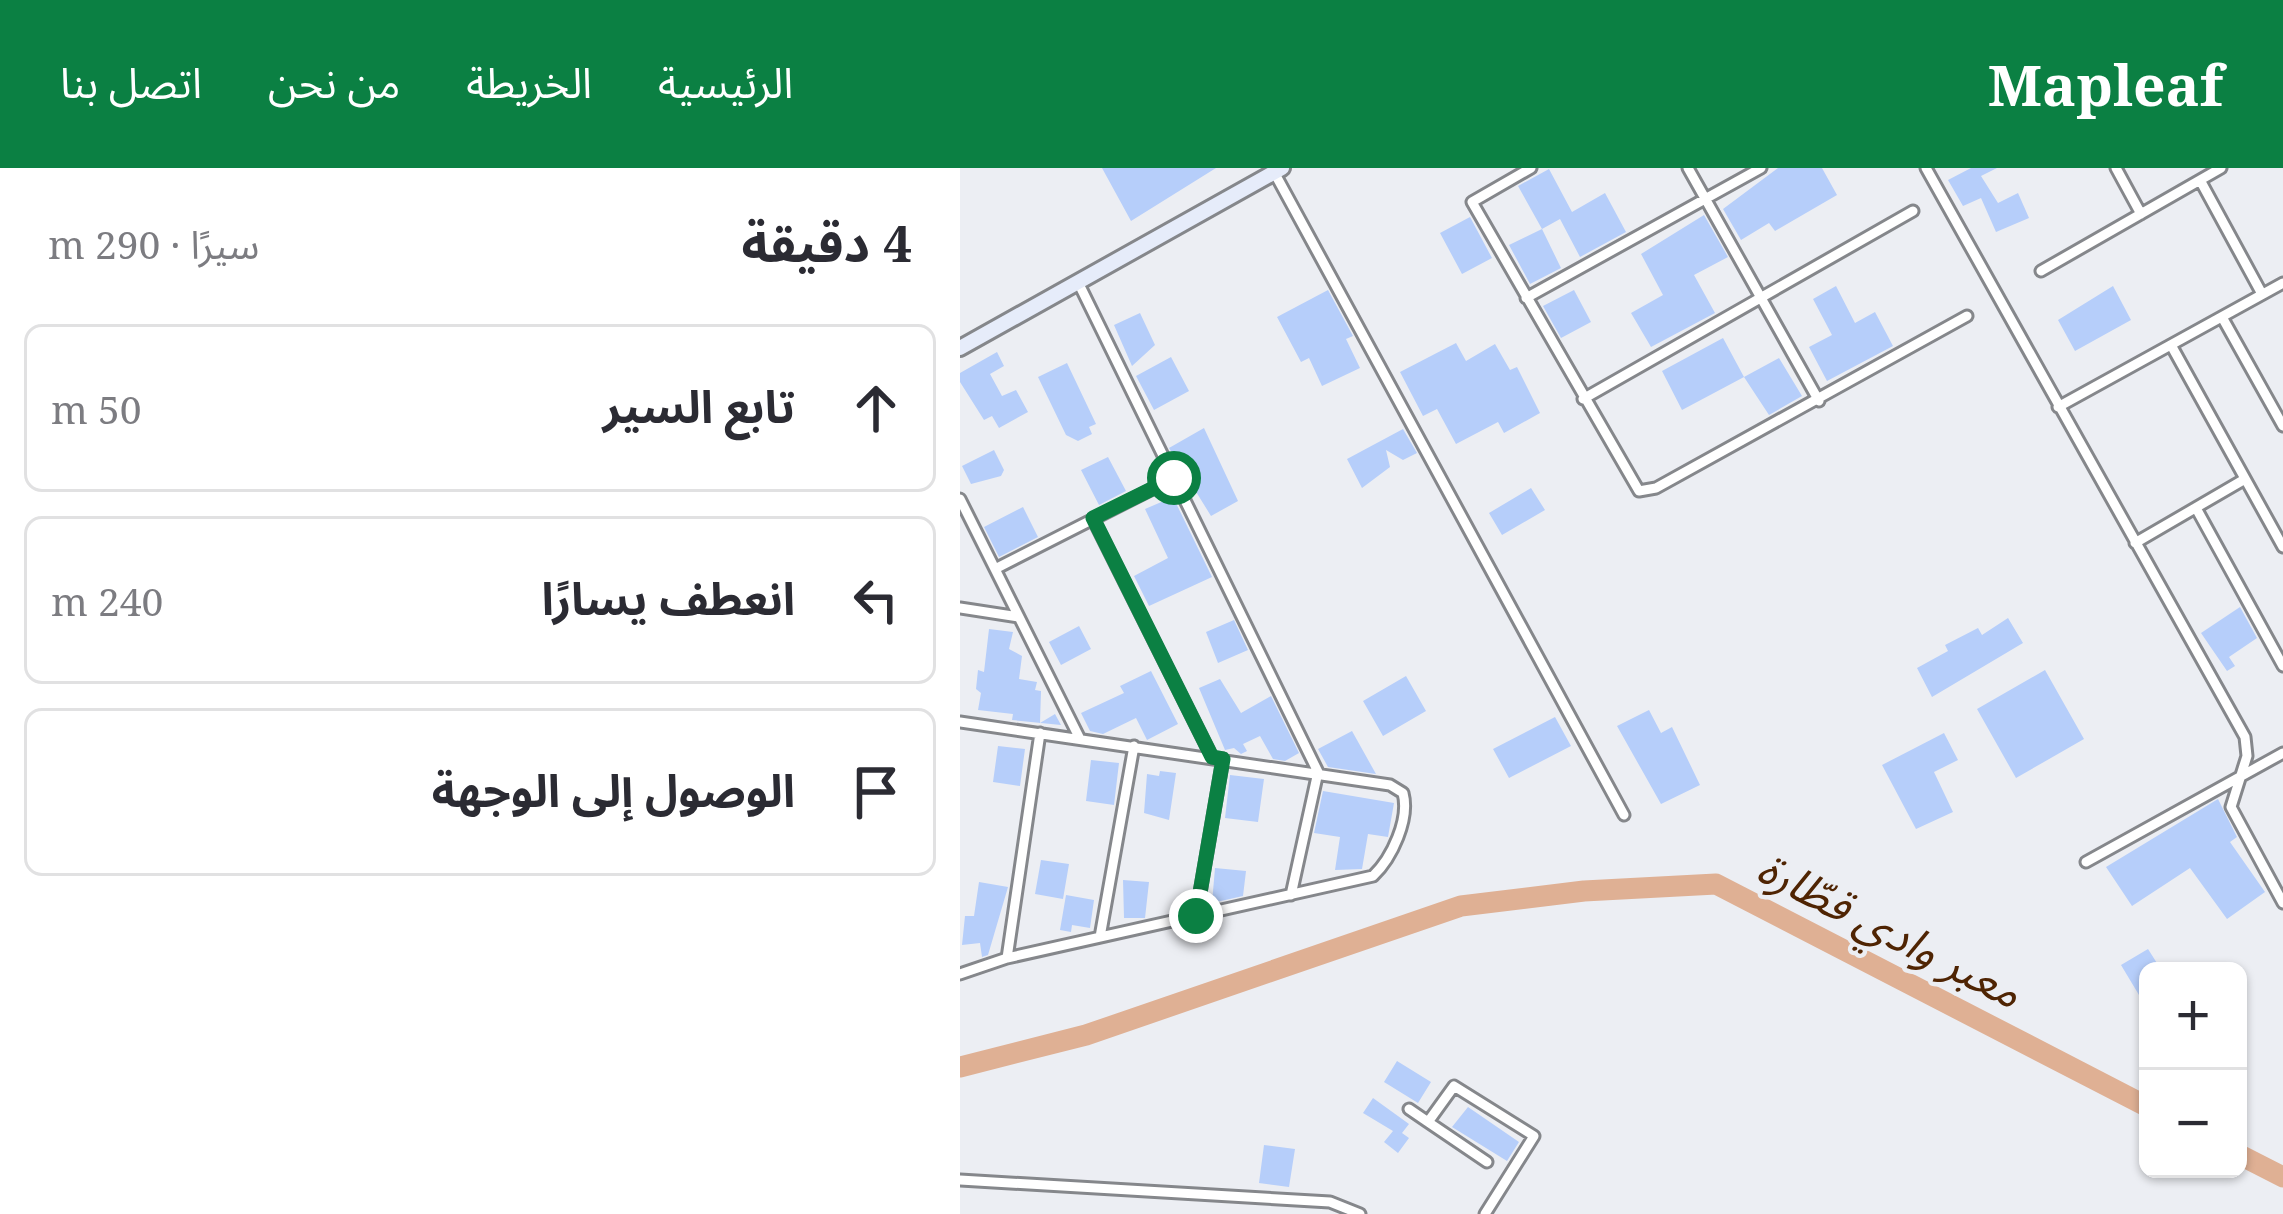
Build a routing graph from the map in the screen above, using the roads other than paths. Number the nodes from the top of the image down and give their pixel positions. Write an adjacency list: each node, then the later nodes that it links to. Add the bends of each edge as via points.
1 (1531, 168): 17 (street, via 1472,202)
2 (1688, 168): 9 (street)
3 (1761, 168): 9 (street)
4 (1925, 168): 24 (street)
5 (2116, 168): 11 (street)
6 (2221, 168): 8 (street)
7 (1278, 170): 13 (street); 45 (street)
8 (2200, 180): 11 (street); 15 (street)
9 (1706, 199): 16 (street); 17 (street)
10 (1913, 211): 16 (street)
11 (2141, 214): 12 (street)
12 (2041, 271)
13 (1078, 282): 21 (street); 26 (street)
14 (2283, 283): 15 (street)
15 (2262, 294): 19 (street)
16 (1761, 297): 22 (street); 23 (street)
17 (1526, 298): 22 (street)
18 (1967, 316): 23 (street)
19 (2222, 316): 20 (street); 25 (street)
20 (2171, 344): 24 (street); 27 (street)
21 (960, 349)
22 (1582, 399): 23 (street, via 1632,486 1646,492)
23 (1819, 401)
24 (2058, 407): 31 (street)
25 (2283, 426)
26 (1174, 478): 30 (street); 43 (street)
27 (2246, 479): 29 (street); 32 (street)
28 (960, 499): 33 (street)
29 (2196, 508): 31 (street); 36 (street)
30 (1093, 518): 33 (street); 42 (street)
31 (2135, 544): 44 (street, via 2245,737)
32 (2283, 548)
33 (995, 569): 35 (street)
34 (960, 608): 35 (street)
35 (1019, 616): 39 (street)
36 (2283, 666)
37 (960, 722): 38 (street)
38 (1040, 734): 39 (street); 51 (street)
39 (1080, 739): 40 (street)
40 (1134, 746): 42 (street); 50 (street)
41 (2283, 753): 44 (street)
42 (1218, 758): 43 (street); 49 (street)
43 (1318, 772): 47 (street); 47 (street, via 1390,784 1406,804 1387,863 1373,876)
44 (2237, 778): 46 (street); 48 (street, via 2233,813)
45 (1624, 815)
46 (2086, 862)
47 (1291, 895): 49 (street)
48 (2283, 903)
49 (1196, 916): 50 (street)
50 (1100, 937): 51 (street)
51 (1006, 958): 52 (street)
52 (960, 974)
53 (1409, 1109): 54 (street)
54 (1428, 1122): 55 (street); 58 (street, via 1454,1086 1534,1136)
55 (1487, 1162)
56 (960, 1180): 57 (street, via 1330,1202)
57 (1360, 1214)
58 (1485, 1214)

